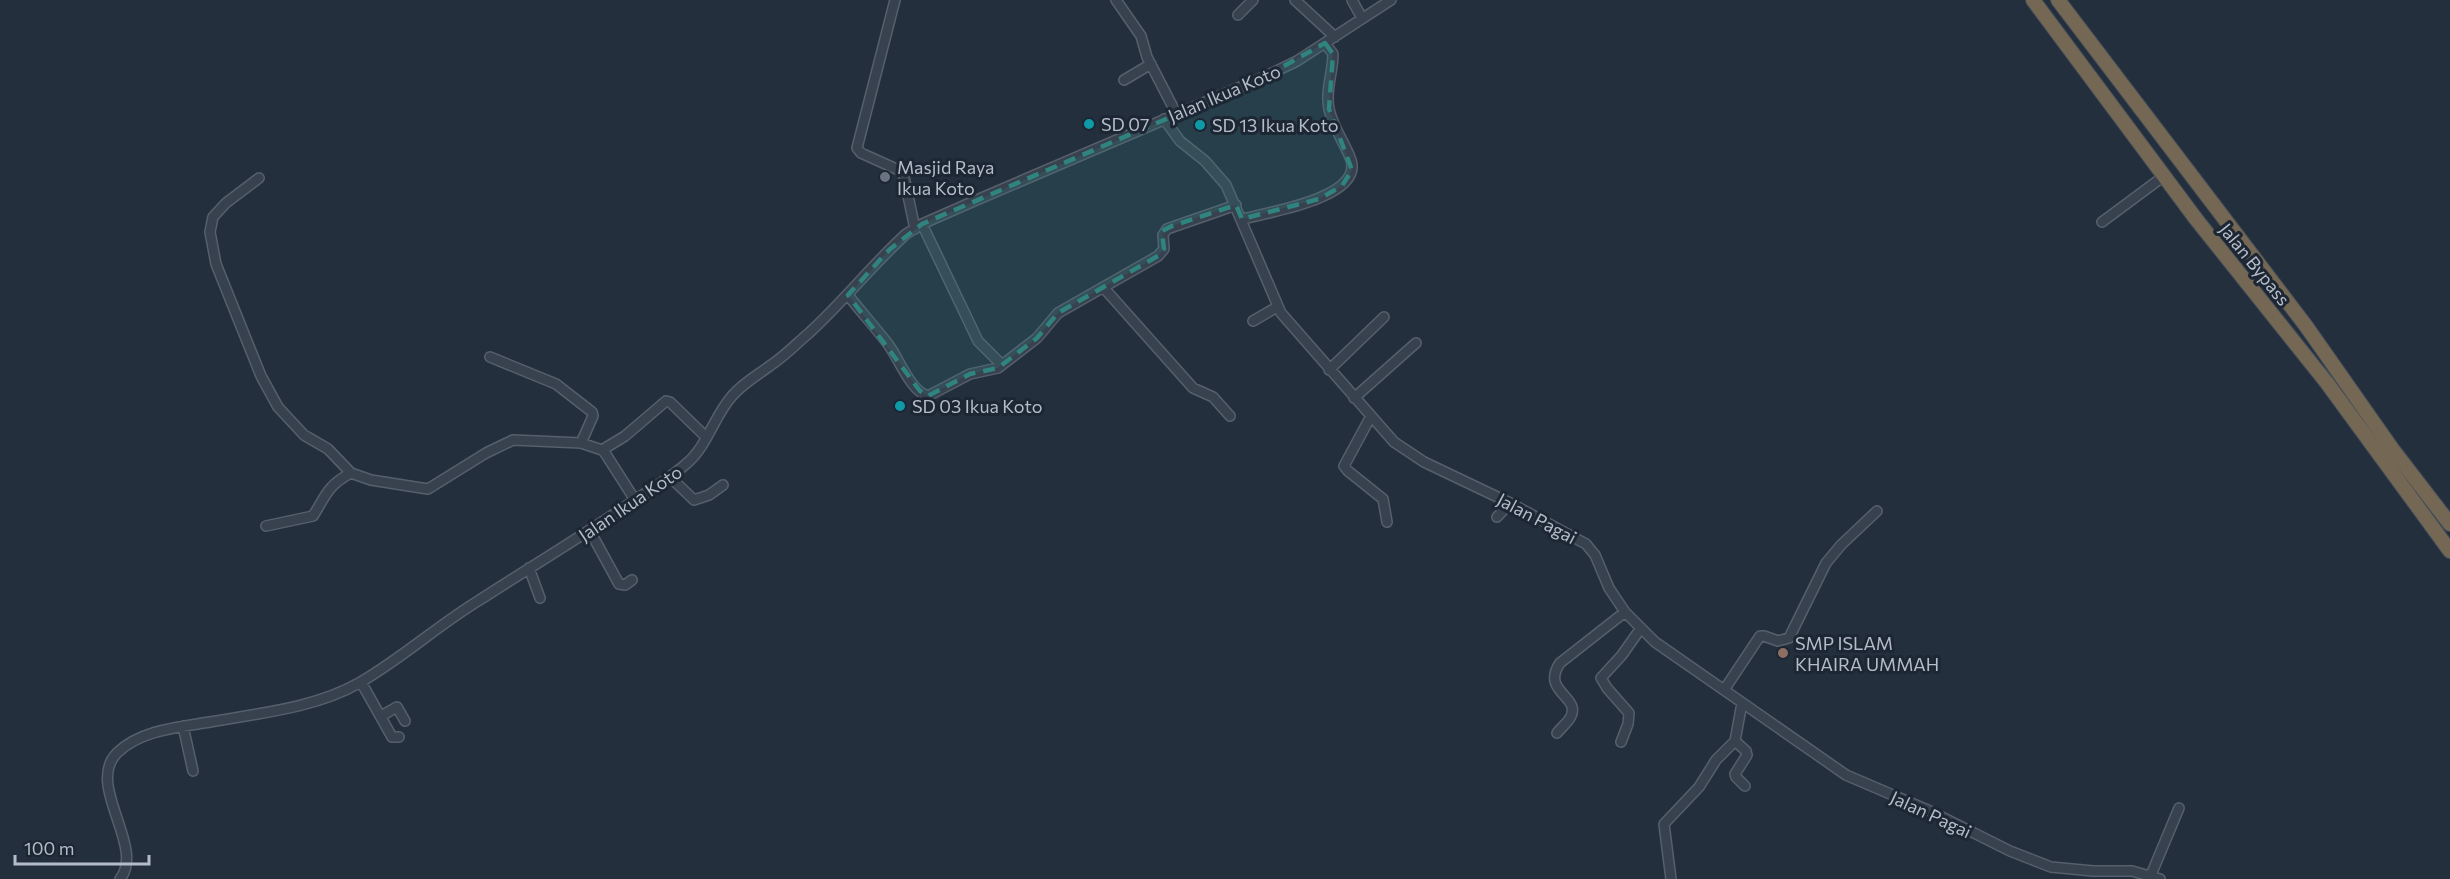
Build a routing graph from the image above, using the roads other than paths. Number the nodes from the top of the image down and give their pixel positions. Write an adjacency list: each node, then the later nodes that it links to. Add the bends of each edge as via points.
1 (894, 0): 22 (street, via 857,148 903,172)
2 (1116, 0): 13 (street, via 1141,36)
3 (1253, 0): 9 (street)
4 (1295, 0): 11 (street)
5 (1352, 0): 10 (street)
6 (1390, 0): 10 (street, Jalan Ikua Koto)
7 (2033, 0): 17 (highway, Jalan Bypass)
8 (2058, 0): 46 (highway, via 2306,326)
9 (1238, 15)
10 (1362, 18): 11 (street, Jalan Ikua Koto)
11 (1335, 37): 12 (street, Jalan Ikua Koto)
12 (1325, 43): 15 (street, Jalan Ikua Koto, via 1266,76); 20 (street, via 1333,54 1329,109 1351,161 1349,178 1319,199)
13 (1151, 64): 14 (street); 15 (street)
14 (1124, 80)
15 (1176, 113): 16 (street, Jalan Ikua Koto)
16 (1164, 119): 19 (street, Jalan Pagai, via 1180,141 1218,173); 22 (street, Jalan Ikua Koto)
17 (2164, 176): 21 (street); 49 (highway, Jalan Bypass, via 2327,383)
18 (259, 178): 38 (street, via 213,217 210,232 216,264 278,407 304,435 328,449)
19 (1236, 205): 20 (street, Jalan Pagai); 23 (street, via 1167,229 1162,253)
20 (1242, 219): 25 (street, Jalan Pagai)
21 (2102, 222)
22 (918, 226): 24 (street, Jalan Ikua Koto, via 889,250); 30 (street, via 975,336)
23 (1103, 287): 30 (street, via 1058,313 1037,338); 33 (street, via 1193,387 1213,397)
24 (848, 296): 30 (street, via 923,394 928,396 958,379); 35 (street, Jalan Ikua Koto, via 772,365 733,394)
25 (1277, 307): 27 (street); 31 (street, Jalan Pagai)
26 (1384, 317): 31 (street)
27 (1252, 321)
28 (1416, 343): 32 (street)
29 (490, 357): 36 (street, via 556,384 592,412)
30 (1002, 365)
31 (1329, 370): 32 (street, Jalan Pagai)
32 (1354, 398): 34 (street, Jalan Pagai)
33 (1230, 416)
34 (1371, 416): 42 (street, Jalan Pagai, via 1404,451); 45 (street, via 1344,466 1383,499)
35 (706, 437): 37 (street, via 666,401); 39 (street, Jalan Ikua Koto, via 689,462)
36 (581, 443): 37 (street); 38 (street, via 513,440 428,489)
37 (602, 450): 41 (street)
38 (351, 473): 47 (street, via 323,496 313,516)
39 (670, 477): 40 (street, via 694,500); 41 (street, Jalan Ikua Koto)
40 (723, 485)
41 (635, 500): 48 (street, Jalan Ikua Koto)
42 (1510, 503): 44 (street); 53 (street, Jalan Pagai, via 1586,544)
43 (1877, 511): 56 (street, via 1826,563 1789,638 1782,642 1758,638)
44 (1497, 517)
45 (1387, 522)
46 (2450, 524)
47 (266, 526)
48 (590, 531): 50 (street, Jalan Ikua Koto); 51 (street, via 619,584)
49 (2450, 551)
50 (529, 568): 52 (street); 55 (street, Jalan Ikua Koto)
51 (632, 580)
52 (540, 598)
53 (1625, 612): 54 (street, Jalan Pagai); 61 (street, via 1556,669 1555,686 1570,701 1573,711)
54 (1641, 628): 56 (street, Jalan Pagai, via 1665,651); 64 (street, via 1601,678 1629,712)
55 (362, 682): 58 (street); 60 (street, Jalan Ikua Koto, via 308,704)
56 (1724, 690): 57 (street, Jalan Pagai)
57 (1742, 703): 63 (street); 68 (street, Jalan Pagai, via 1846,775 2010,851 2050,867 2132,871)
58 (381, 716): 59 (street, via 397,707); 62 (street, via 392,737)
59 (405, 721)
60 (183, 726): 65 (street); 69 (street, Jalan Ikua Koto, via 123,747 107,769 127,864)
61 (1557, 733)
62 (399, 737)
63 (1735, 741): 66 (street, via 1747,753 1736,774); 70 (street, via 1664,824)
64 (1621, 742)
65 (193, 771)
66 (1745, 786)
67 (2179, 808): 68 (street)
68 (2155, 877)
69 (124, 878)
70 (1671, 879)

